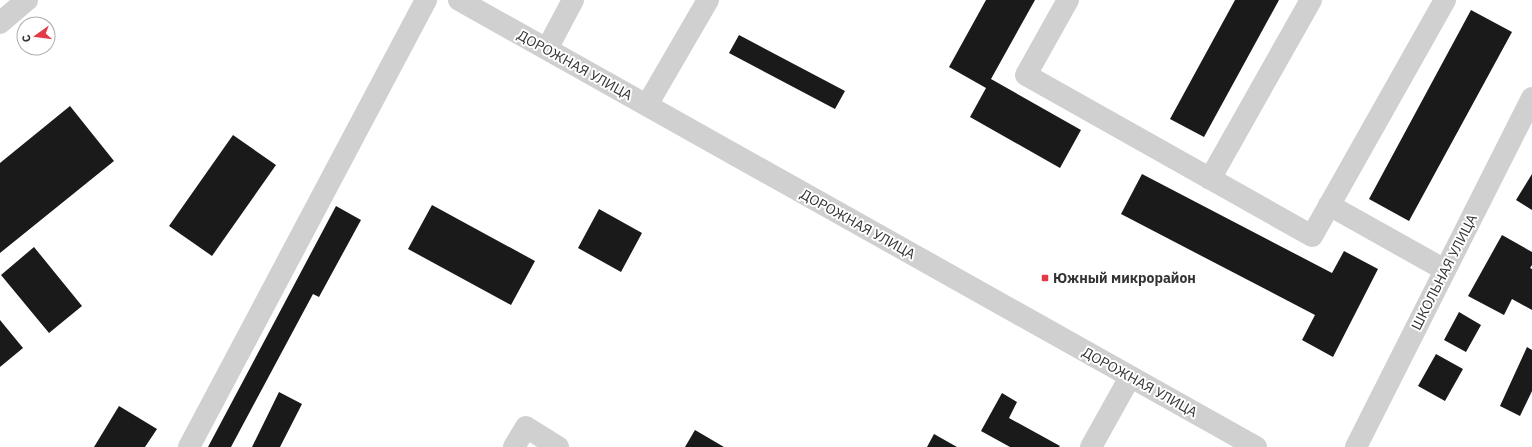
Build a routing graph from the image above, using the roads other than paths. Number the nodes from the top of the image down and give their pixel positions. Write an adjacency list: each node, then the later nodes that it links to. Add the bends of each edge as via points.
1 (27, 0): 9 (street)
2 (426, 0): 17 (street)
3 (459, 0): 10 (street, ДОРОЖНАЯ УЛИЦА)
4 (572, 0): 10 (street)
5 (708, 0): 12 (street)
6 (1068, 0): 13 (street, via 1026,75)
7 (1310, 0): 13 (street)
8 (1445, 0): 14 (street)
9 (0, 23)
10 (547, 50): 12 (street, ДОРОЖНАЯ УЛИЦА)
11 (1532, 98): 15 (street, ШКОЛЬНАЯ УЛИЦА)
12 (647, 105): 16 (street, ДОРОЖНАЯ УЛИЦА)
13 (1210, 178): 14 (street, via 1312,236)
14 (1329, 206): 15 (street)
15 (1445, 270): 22 (street, ШКОЛЬНАЯ УЛИЦА)
16 (1130, 377): 20 (street); 21 (street, ДОРОЖНАЯ УЛИЦА)
17 (189, 447)
18 (514, 447): 19 (street, via 526,427)
19 (558, 447)
20 (1091, 447)
21 (1256, 447)
22 (1356, 447)

